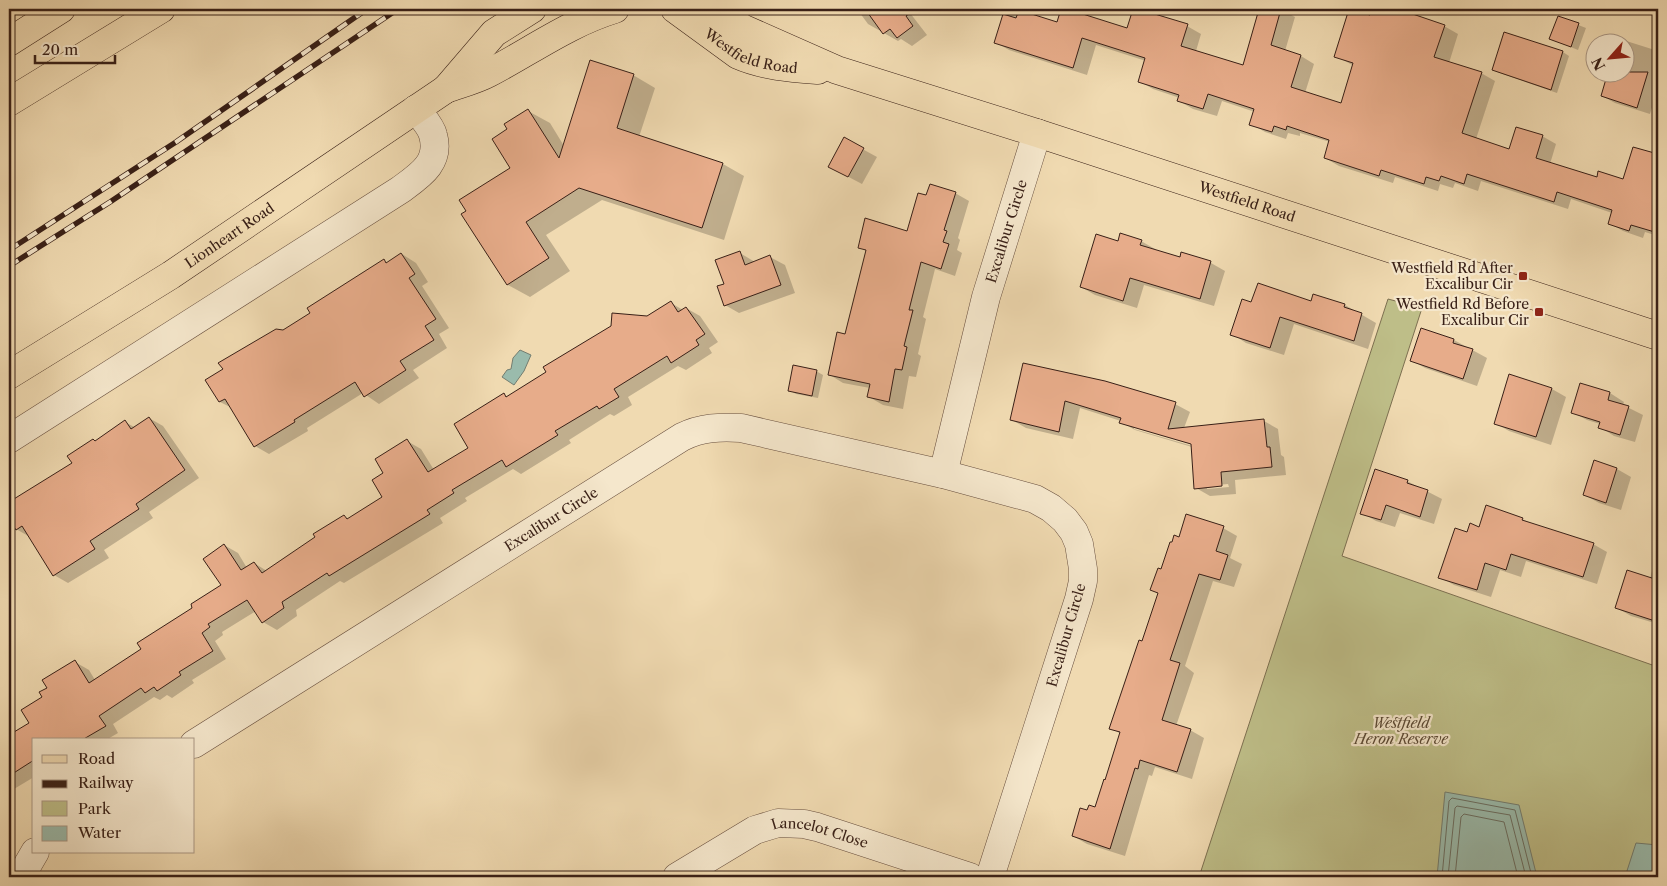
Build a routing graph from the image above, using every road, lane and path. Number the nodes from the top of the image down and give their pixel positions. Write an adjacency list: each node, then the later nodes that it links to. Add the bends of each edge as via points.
1 (61, 9): 7 (main road)
2 (161, 9): 10 (main road)
3 (532, 9): 9 (main road, Lionheart Road, via 494,33)
4 (615, 9): 9 (main road, Lionheart Road, via 592,16 488,74)
5 (675, 9): 8 (main road, Westfield Road, via 749,60 802,69)
6 (718, 9): 8 (main road, Westfield Road, via 742,28)
7 (9, 42)
8 (837, 70): 12 (main road, Westfield Road)
9 (446, 88): 11 (main road, Lionheart Road)
10 (9, 102)
11 (416, 109): 14 (main road, Lionheart Road, via 171,275); 15 (street, via 433,134 434,152 427,169 392,196)
12 (1037, 134): 13 (main road, Westfield Road); 16 (street, Excalibur Circle, via 986,297)
13 (1658, 336)
14 (9, 375)
15 (9, 439)
16 (943, 474): 17 (street, Excalibur Circle, via 741,428 691,432); 22 (street, Excalibur Circle, via 1035,498 1065,520 1074,532 1082,557 1083,581 1079,599)
17 (195, 743)
18 (34, 854): 19 (street)
19 (24, 877)
20 (677, 877): 21 (street, Lancelot Close, via 755,830 790,823 817,827)
21 (970, 877)
22 (990, 877)

